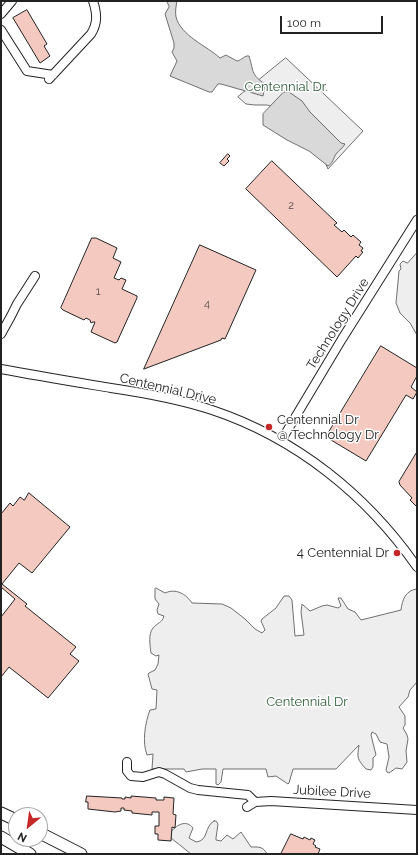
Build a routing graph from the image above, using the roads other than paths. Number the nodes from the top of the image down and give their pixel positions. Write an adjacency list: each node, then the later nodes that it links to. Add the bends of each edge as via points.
1 (12, 1): 3 (street)
2 (93, 1): 4 (street, via 97,17 94,29 51,77 27,70)
3 (1, 14)
4 (1, 30)
5 (417, 220): 9 (street, Technology Drive)
6 (35, 276): 7 (street)
7 (1, 334)
8 (1, 369): 9 (street, Centennial Drive, via 184,402 232,418)
9 (281, 442): 10 (street, Centennial Drive, via 315,463 354,494 393,535)
10 (417, 567)
11 (127, 762): 12 (street, via 130,776 143,778 159,772 190,788 248,795)
12 (255, 802): 13 (street); 14 (street, Jubilee Drive, via 288,801)
13 (247, 807)
14 (417, 810)
15 (1, 837): 17 (highway)
16 (48, 837): 18 (highway)
17 (30, 854)
18 (81, 854)

